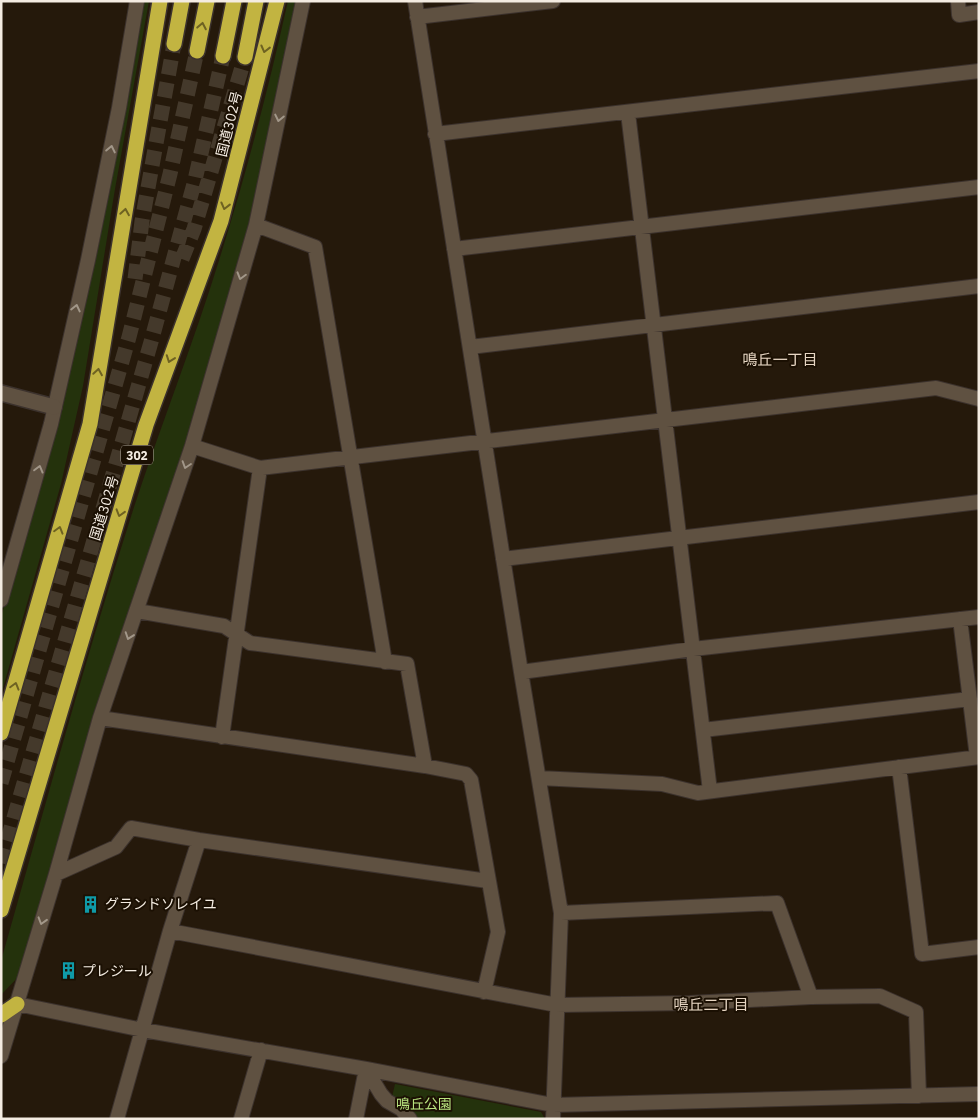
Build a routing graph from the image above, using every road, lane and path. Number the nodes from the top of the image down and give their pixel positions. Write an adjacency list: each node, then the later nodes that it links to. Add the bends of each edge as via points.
1 (138, 1): 30 (street, one-way to 1, via 88,260)
2 (160, 1): 50 (highway, one-way to 2, via 90,424)
3 (182, 1): 14 (highway)
4 (207, 1): 15 (highway, one-way to 4)
5 (234, 1): 16 (highway)
6 (256, 1): 17 (highway)
7 (277, 1): 60 (highway, 国道302号 / 302, one-way to 60, via 221,221 146,425)
8 (303, 1): 22 (street, one-way to 22)
9 (415, 1): 13 (street)
10 (553, 1): 13 (street)
11 (958, 1): 12 (street, via 959,15)
12 (979, 12)
13 (418, 17): 20 (street)
14 (174, 44)
15 (197, 51)
16 (223, 56)
17 (245, 57)
18 (979, 71): 19 (street)
19 (628, 113): 20 (street); 23 (street)
20 (435, 134): 24 (street)
21 (979, 187): 23 (street)
22 (256, 224): 33 (street, one-way to 33); 34 (street, via 315,247)
23 (642, 227): 24 (street); 26 (street)
24 (454, 249): 27 (street)
25 (979, 286): 26 (street)
26 (653, 325): 27 (street); 31 (street)
27 (470, 347): 32 (street)
28 (1, 393): 30 (street)
29 (979, 399): 31 (street, via 936,388)
30 (54, 407): 39 (street, one-way to 30)
31 (665, 419): 32 (street); 37 (street)
32 (485, 441): 34 (street); 38 (street)
33 (192, 446): 35 (street); 40 (street, one-way to 40)
34 (351, 457): 35 (street); 45 (street)
35 (260, 468): 43 (street)
36 (979, 502): 37 (street)
37 (678, 537): 38 (street); 44 (street)
38 (503, 559): 46 (street)
39 (1, 600)
40 (137, 611): 43 (street, via 224,626); 48 (street, one-way to 48)
41 (979, 617): 42 (street)
42 (960, 619): 44 (street); 47 (street)
43 (236, 633): 45 (street, via 250,643); 51 (street)
44 (693, 649): 46 (street); 49 (street)
45 (385, 662): 53 (street, via 407,664)
46 (521, 672): 55 (street)
47 (970, 699): 49 (street); 52 (street)
48 (100, 718): 51 (street); 58 (street)
49 (703, 730): 56 (street)
50 (1, 733)
51 (222, 737): 53 (street)
52 (978, 757): 54 (street)
53 (425, 766): 59 (street, via 466,774 471,780)
54 (899, 767): 56 (street); 63 (street, via 922,954)
55 (539, 778): 56 (street, via 662,784 698,793); 61 (street)
56 (710, 790)
57 (199, 840): 58 (street, via 131,828 116,848); 59 (street); 62 (street)
58 (56, 874): 66 (street, one-way to 66)
59 (488, 881): 64 (street, via 498,932)
60 (1, 910)
61 (561, 913): 65 (street, via 777,903); 67 (street)
62 (170, 931): 64 (street); 69 (street)
63 (979, 947)
64 (484, 992): 67 (street)
65 (811, 997): 67 (street); 74 (street, via 880,996 916,1012)
66 (16, 1004): 68 (highway); 69 (street); 71 (street)
67 (557, 1005): 75 (street)
68 (1, 1014)
69 (143, 1030): 70 (street); 76 (street)
70 (261, 1050): 72 (street); 77 (street)
71 (1, 1056)
72 (366, 1069): 75 (street); 78 (street); 79 (street, via 387,1101 401,1108)
73 (979, 1094): 74 (street)
74 (919, 1096): 75 (street)
75 (553, 1112)
76 (117, 1119)
77 (241, 1119)
78 (356, 1119)
79 (410, 1119)

